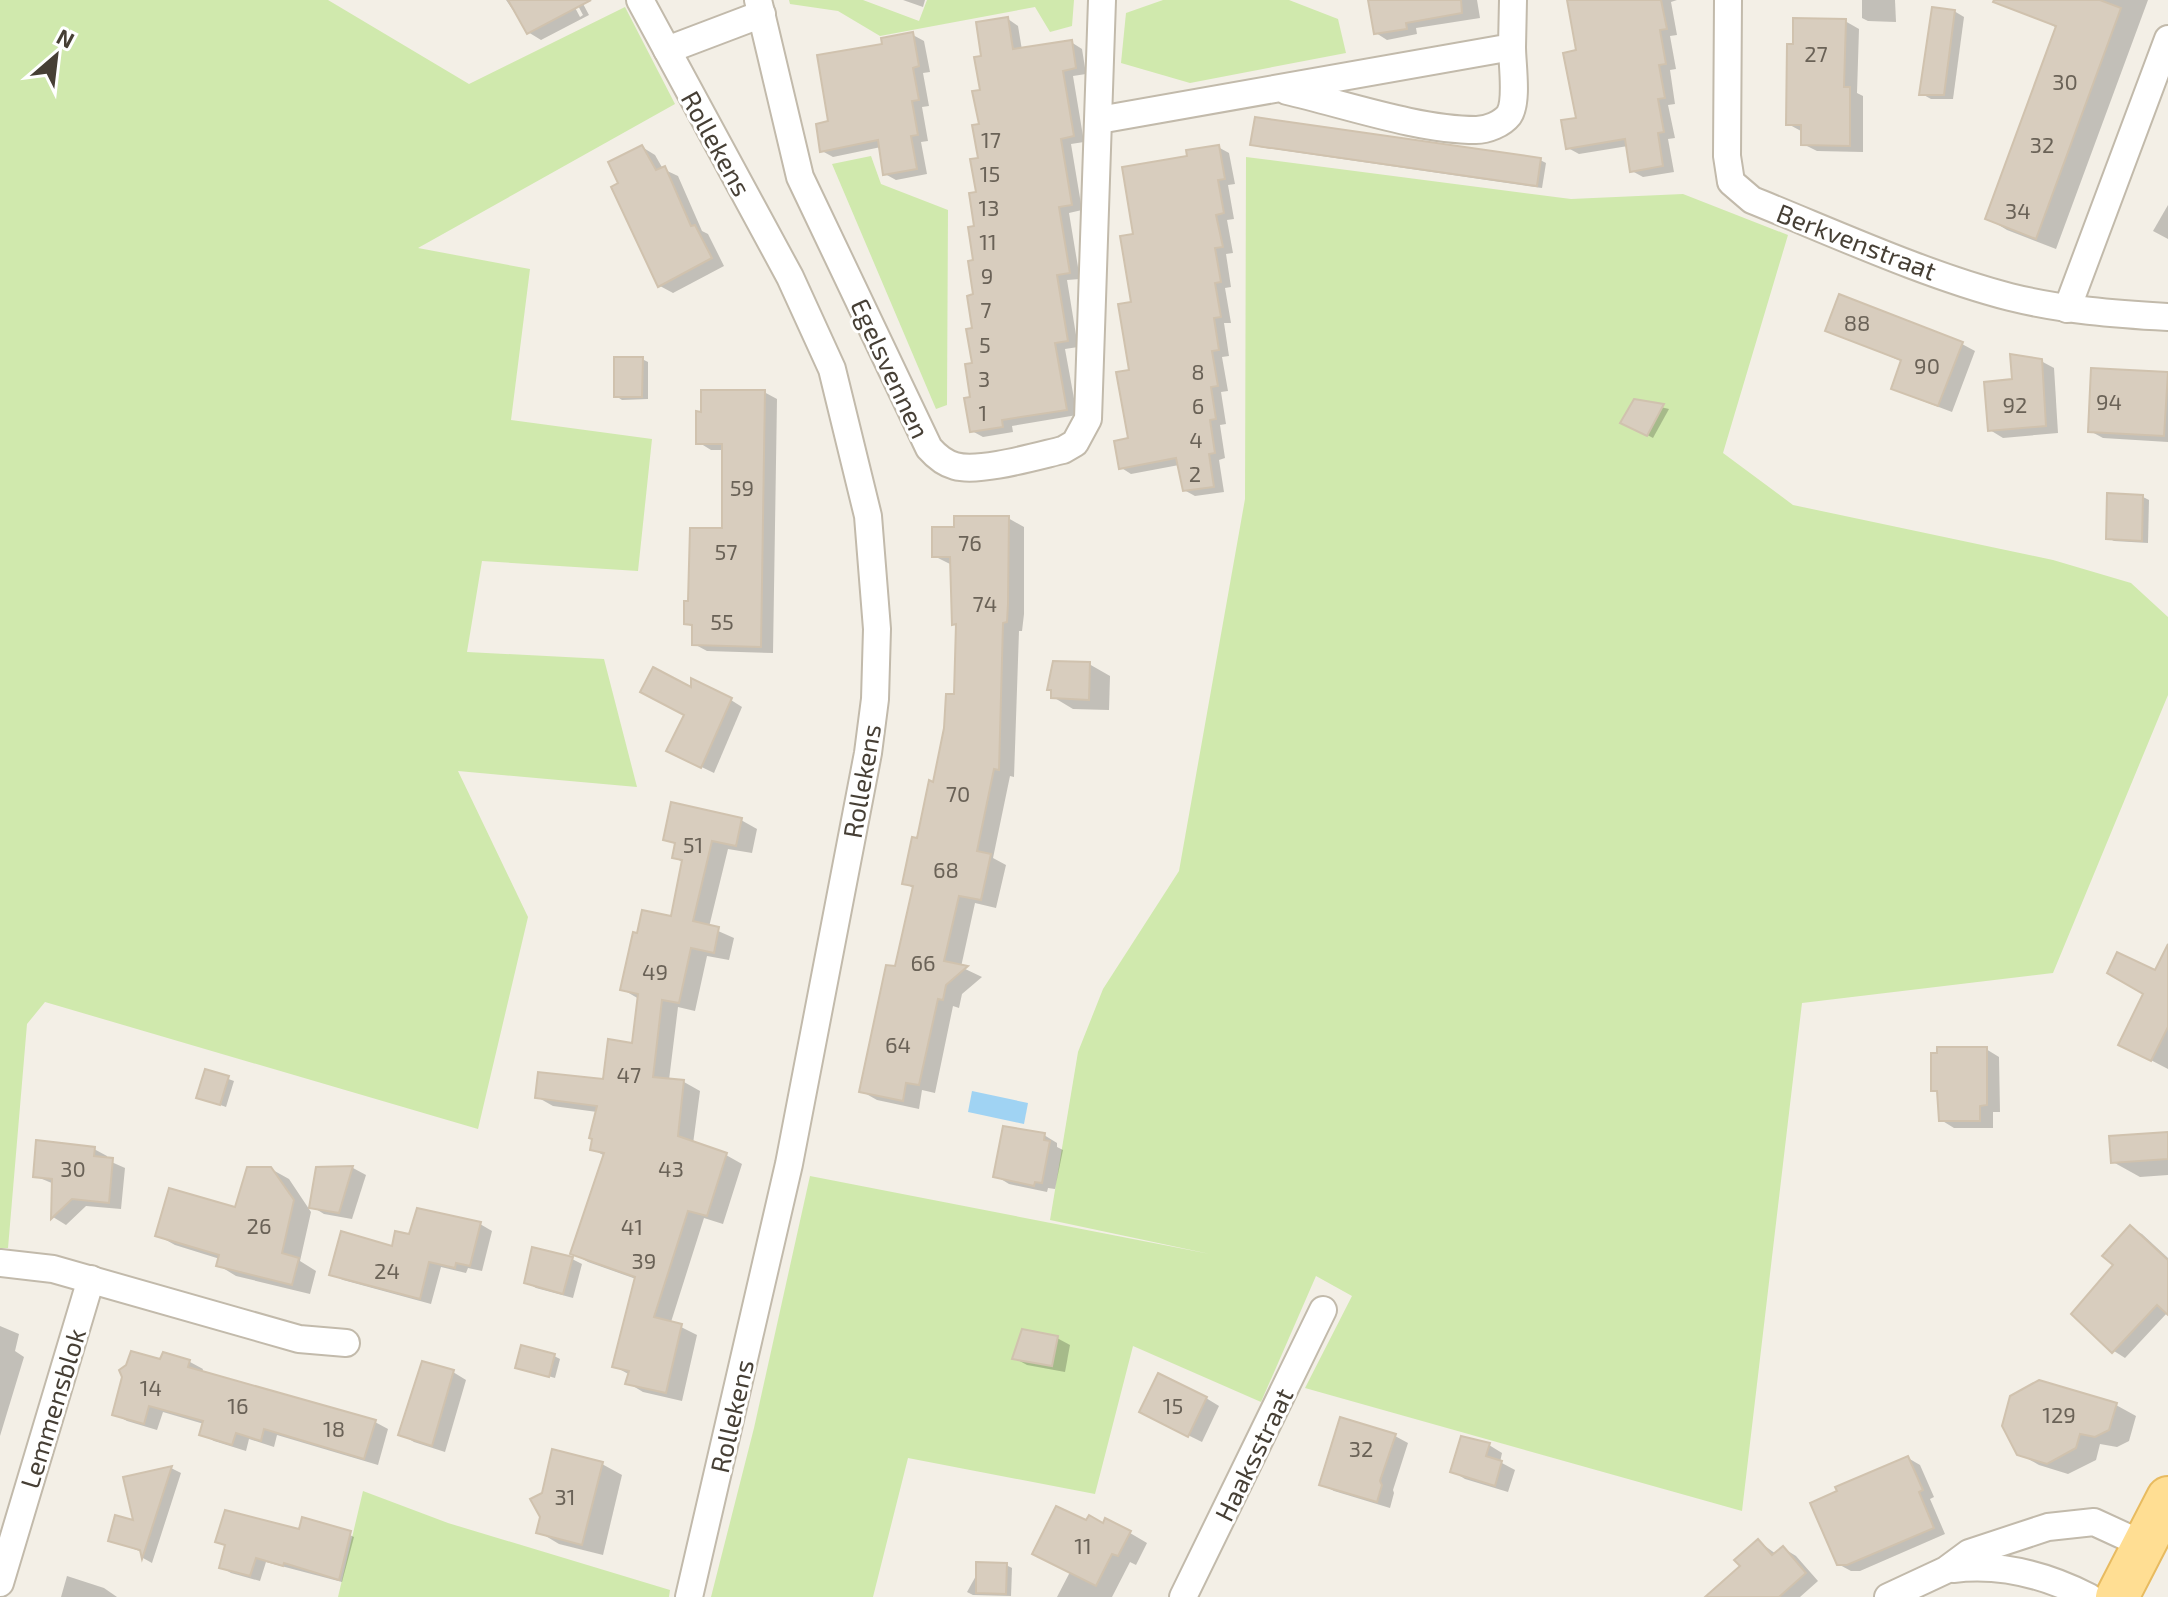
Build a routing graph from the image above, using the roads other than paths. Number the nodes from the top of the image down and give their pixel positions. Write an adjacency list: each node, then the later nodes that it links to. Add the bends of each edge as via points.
1 (640, 0): 8 (street, Rollekens)
2 (1102, 0): 10 (street, Egelsvennen)
3 (1513, 0): 7 (street)
4 (1728, 0): 11 (street, Berkvenstraat, via 1731,182 1752,200 1924,268 2010,297)
5 (760, 7): 8 (street, Egelsvennen); 10 (street, Egelsvennen, via 800,177 929,448 955,466 972,469 1063,450 1075,443 1088,419)
6 (2168, 39): 11 (street)
7 (1512, 47): 9 (street); 9 (street, via 1513,106 1497,125 1478,130 1420,123)
8 (667, 50): 21 (street, Rollekens, via 790,277 832,369 868,516 877,629 868,753 789,1164)
9 (1276, 88): 10 (street)
10 (1099, 120)
11 (2067, 309): 12 (street, Berkvenstraat)
12 (2168, 317)
13 (0, 1263): 14 (street)
14 (91, 1279): 16 (street, via 299,1339); 20 (street, Lemmensblok)
15 (1323, 1310): 22 (street, Haaksstraat)
16 (346, 1343)
17 (2168, 1498): 18 (main road)
18 (2144, 1545): 19 (street, via 2094,1522 2048,1527 1969,1553); 25 (main road)
19 (1946, 1570): 23 (street); 24 (street, via 1978,1566 2023,1571)
20 (0, 1583)
21 (689, 1597)
22 (1183, 1597)
23 (1888, 1597)
24 (2089, 1597)
25 (2117, 1597)

